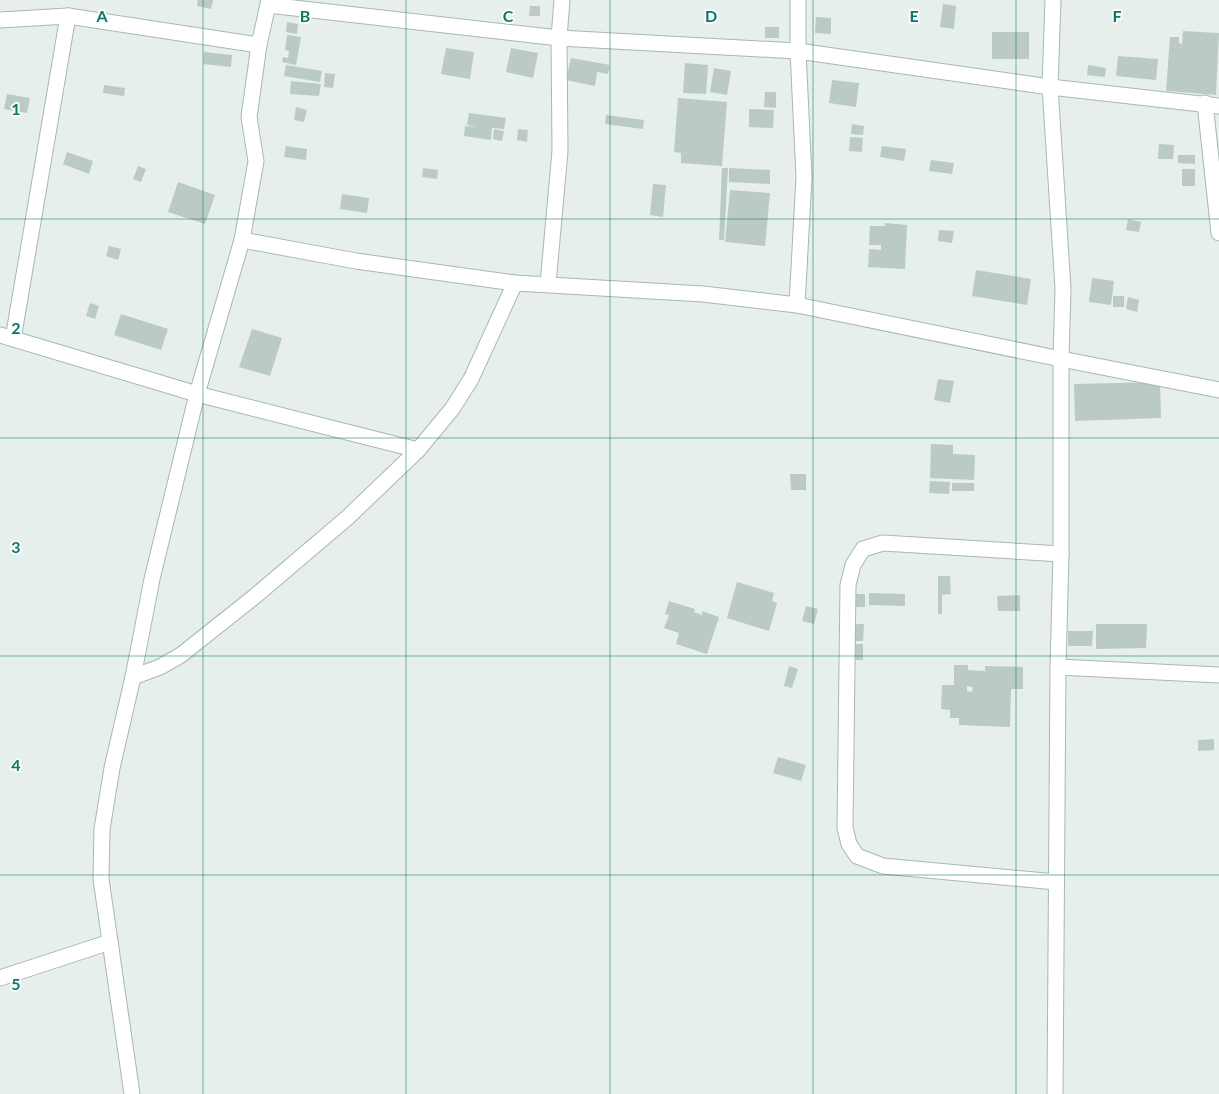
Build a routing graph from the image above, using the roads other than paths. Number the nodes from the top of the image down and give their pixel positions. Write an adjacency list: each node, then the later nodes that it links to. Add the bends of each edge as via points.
1 (562, 0): 7 (street)
2 (798, 0): 9 (street)
3 (1053, 0): 10 (street)
4 (268, 2): 7 (street); 8 (street)
5 (68, 16): 6 (street); 8 (street); 17 (street)
6 (0, 20)
7 (559, 38): 9 (street); 15 (street, via 560,151)
8 (258, 45): 13 (street, via 249,116 256,161)
9 (798, 51): 10 (street); 16 (street, via 804,177)
10 (1050, 87): 11 (street); 18 (street, via 1063,288)
11 (1212, 104): 12 (street)
12 (1219, 233)
13 (242, 240): 14 (street, via 356,261); 20 (street)
14 (515, 283): 15 (street); 21 (street, via 471,379 452,409)
15 (548, 284): 16 (street, via 703,294)
16 (797, 305): 18 (street)
17 (6, 337): 20 (street)
18 (1061, 359): 19 (street); 22 (street)
19 (1219, 390)
20 (197, 394): 21 (street); 25 (street, via 152,579)
21 (418, 450): 25 (street, via 347,518 254,597 188,649 160,666)
22 (1061, 554): 23 (street); 26 (street, via 883,543 863,549 853,565 848,585 845,769 845,828 849,844 857,856 883,866)
23 (1058, 666): 24 (street); 26 (street)
24 (1219, 674)
25 (133, 676): 27 (street, via 102,829 101,880)
26 (1056, 882): 30 (street)
27 (110, 942): 28 (street); 29 (street)
28 (0, 978)
29 (132, 1094)
30 (1055, 1094)

